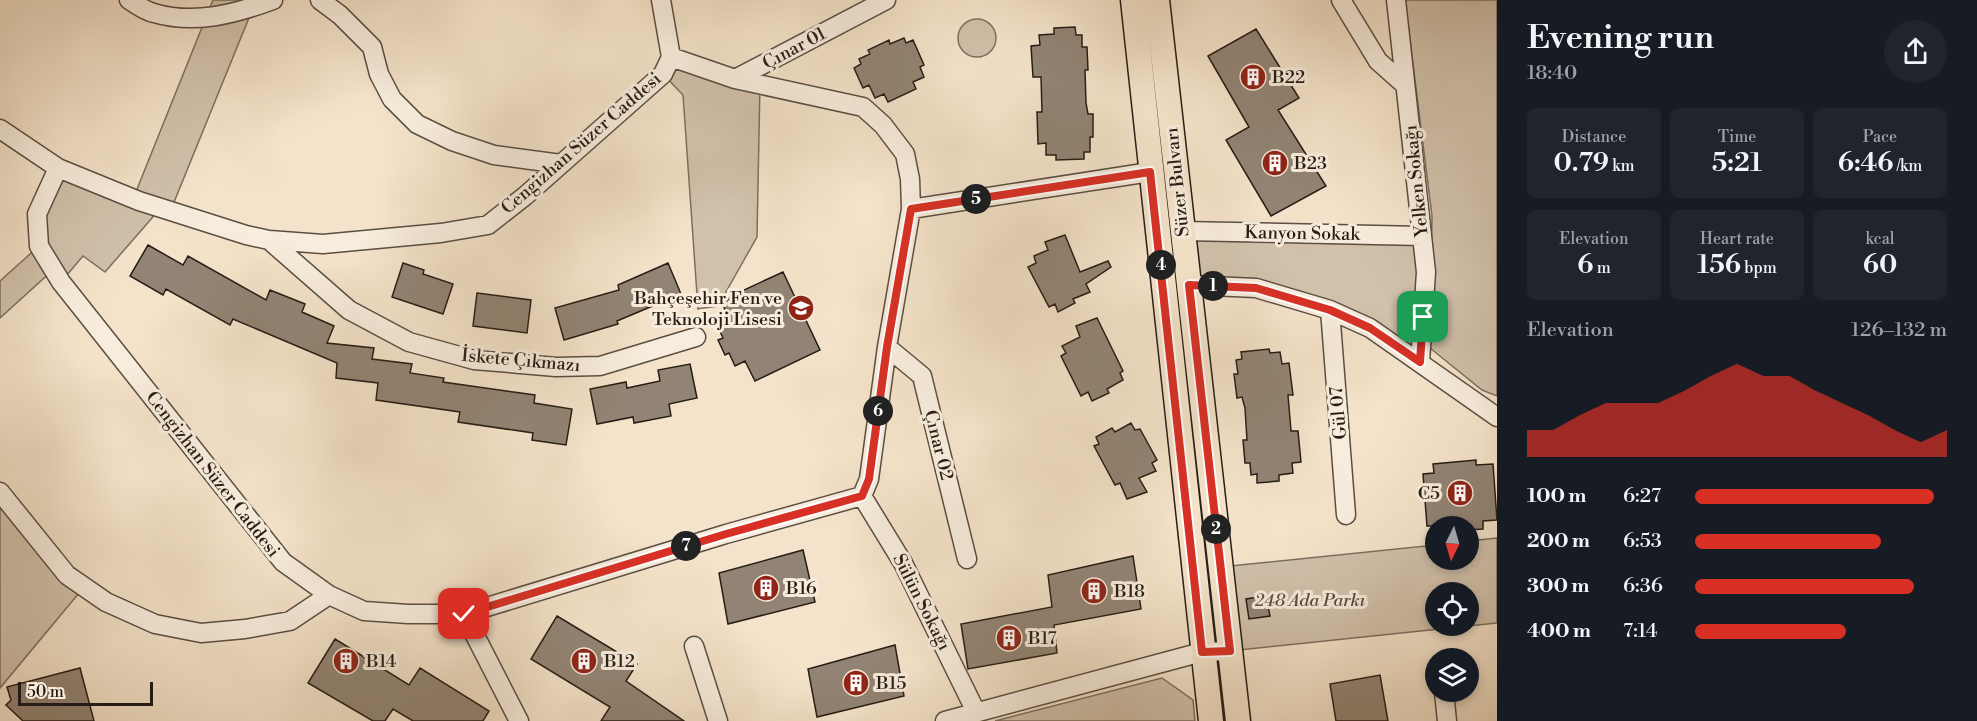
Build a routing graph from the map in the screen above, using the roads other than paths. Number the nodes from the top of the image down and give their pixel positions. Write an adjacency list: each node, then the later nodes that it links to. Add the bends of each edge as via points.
1 (129, 0): 2 (street, via 153,13 193,19 238,13)
2 (273, 0)
3 (320, 0): 14 (street, via 372,46 379,74 392,99 417,124 494,155)
4 (661, 0): 10 (street)
5 (886, 0): 11 (street, Çınar 01)
6 (1133, 0): 16 (main road, Süzer Bulvarı)
7 (1157, 0): 18 (main road, Süzer Bulvarı)
8 (1341, 0): 12 (street, via 1378,61)
9 (1396, 0): 12 (street, Yelken Sokağı)
10 (671, 57): 11 (street, Cengizhan Süzer Caddesi); 14 (street, Cengizhan Süzer Caddesi, via 663,74)
11 (735, 79): 17 (street, Cengizhan Süzer Caddesi, via 862,107 883,125 905,154)
12 (1405, 85): 19 (street, Yelken Sokağı)
13 (0, 129): 15 (street)
14 (561, 164): 20 (street, Cengizhan Süzer Caddesi, via 488,225 323,244)
15 (58, 168): 20 (street, Cengizhan Süzer Caddesi, via 138,201); 31 (street, Cengizhan Süzer Caddesi, via 37,214 39,246 61,282 283,562)
16 (1150, 172): 17 (street); 35 (main road, Süzer Bulvarı)
17 (911, 209): 24 (street, Cengizhan Süzer Caddesi)
18 (1183, 231): 19 (street, Kanyon Sokak); 21 (main road, Süzer Bulvarı)
19 (1422, 236): 25 (street, Yelken Sokağı, via 1426,272)
20 (269, 240): 23 (street, İskete Çıkmazı, via 349,310 410,342 474,360 556,367 600,366)
21 (1189, 285): 22 (street, via 1256,288); 34 (main road, Süzer Bulvarı)
22 (1330, 310): 25 (street, via 1370,328); 29 (street, Gül 07)
23 (696, 337)
24 (887, 347): 28 (street, Cengizhan Süzer Caddesi, via 869,479); 30 (street, Çınar 02, via 922,376)
25 (1420, 362): 26 (street)
26 (1497, 417)
27 (0, 492): 31 (street, via 67,575 106,602 155,624 201,633 245,629 290,621)
28 (862, 496): 32 (street, Cengizhan Süzer Caddesi); 37 (street, Sülün Sokağı, via 903,563)
29 (1346, 515)
30 (967, 559)
31 (329, 595): 32 (street, Cengizhan Süzer Caddesi, via 364,611)
32 (464, 614): 38 (street)
33 (694, 646): 39 (street)
34 (1230, 651): 35 (street); 42 (main road, Süzer Bulvarı)
35 (1202, 652): 37 (street); 41 (main road, Süzer Bulvarı)
36 (1445, 702): 43 (street)
37 (976, 712): 40 (street)
38 (519, 721)
39 (718, 721)
40 (945, 721)
41 (1211, 721)
42 (1238, 721)
43 (1447, 721)

